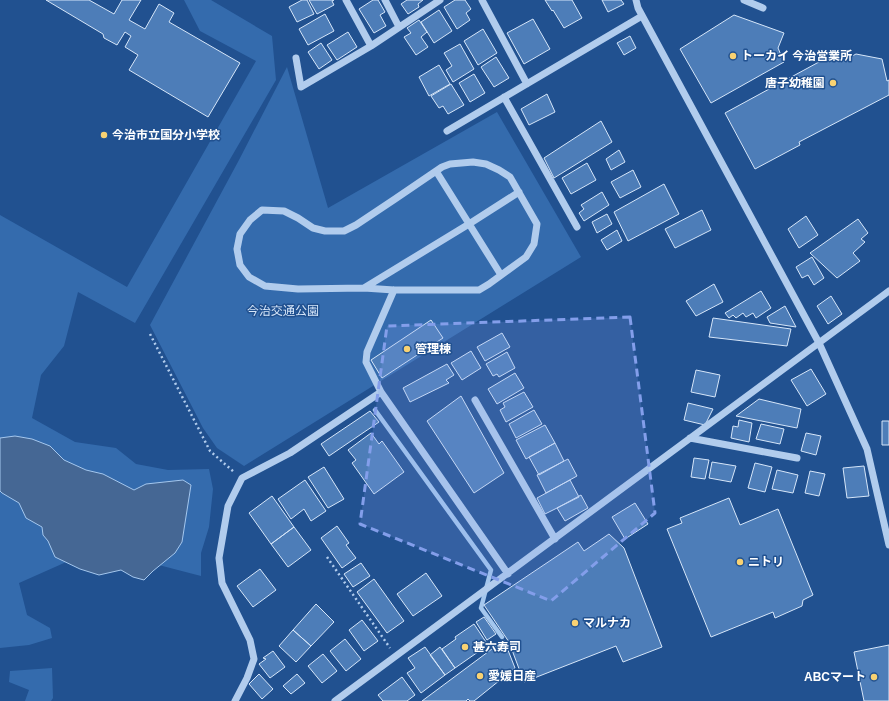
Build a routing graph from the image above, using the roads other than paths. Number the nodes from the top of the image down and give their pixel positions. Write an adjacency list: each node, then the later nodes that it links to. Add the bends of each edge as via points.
1 (346, 0): 10 (street)
2 (385, 0): 9 (street)
3 (440, 0): 9 (street)
4 (482, 0): 12 (street)
5 (636, 0): 8 (street)
6 (744, 0): 7 (street)
7 (763, 8)
8 (642, 16): 12 (street); 23 (street)
9 (399, 27): 10 (street)
10 (371, 46): 11 (street, via 301,87)
11 (296, 58)
12 (527, 84): 13 (street)
13 (504, 97): 14 (street); 18 (street)
14 (447, 131)
15 (436, 171): 16 (street, via 450,164 486,164 510,178); 17 (street); 20 (street, via 344,231 312,228 284,211 262,210 250,220 240,234 237,249 240,265 249,278 265,286 298,289)
16 (519, 192): 17 (street); 19 (street, via 537,224 534,244 526,257)
17 (469, 224): 19 (street); 20 (street)
18 (577, 227)
19 (501, 275): 21 (street, via 479,290)
20 (364, 288): 21 (street)
21 (394, 290): 24 (street, via 367,352 366,362)
22 (889, 291): 23 (street)
23 (819, 343): 26 (street); 29 (street, via 867,449)
24 (381, 392): 30 (street); 31 (street, via 290,453 242,478 228,506 219,558 222,583 250,640 254,659)
25 (475, 400): 28 (street)
26 (690, 438): 27 (street); 28 (street)
27 (797, 458)
28 (555, 539): 30 (street)
29 (889, 546)
30 (508, 574): 32 (street)
31 (235, 701)
32 (335, 701)

